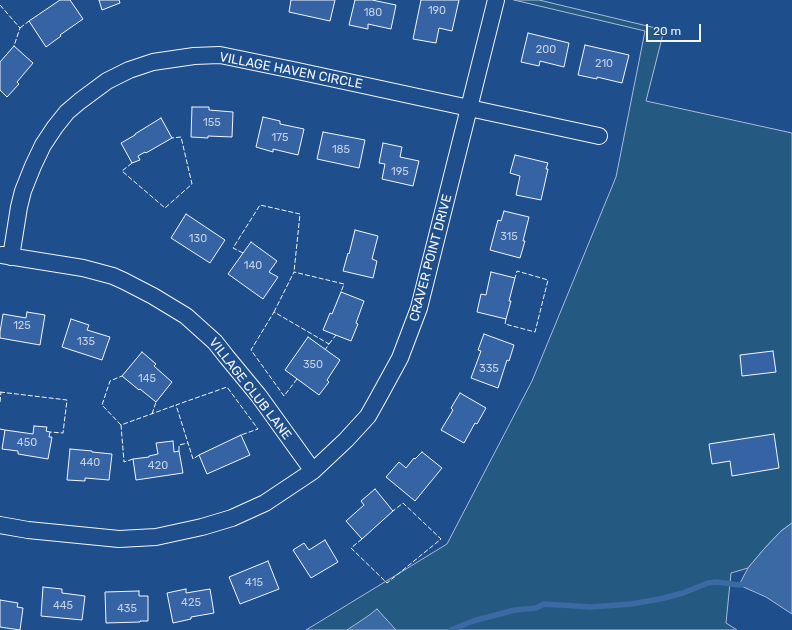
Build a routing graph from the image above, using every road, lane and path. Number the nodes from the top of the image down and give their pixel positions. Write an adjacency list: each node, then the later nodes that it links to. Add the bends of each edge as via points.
1 (496, 0): 2 (street, CRAVER POINT DRIVE)
2 (469, 108): 3 (street, VILLAGE HAVEN CIRCLE); 4 (street, VILLAGE HAVEN CIRCLE, via 220,55 153,62 133,68 107,81 80,101 55,127 32,166); 5 (street, CRAVER POINT DRIVE, via 419,308 400,358 368,416)
3 (600, 136)
4 (5, 256): 5 (street, VILLAGE CLUB LANE, via 83,268 113,276 186,316 215,342 259,396)
5 (313, 471): 6 (street, CRAVER POINT DRIVE, via 265,503 232,518 156,537 119,539)
6 (0, 525)

